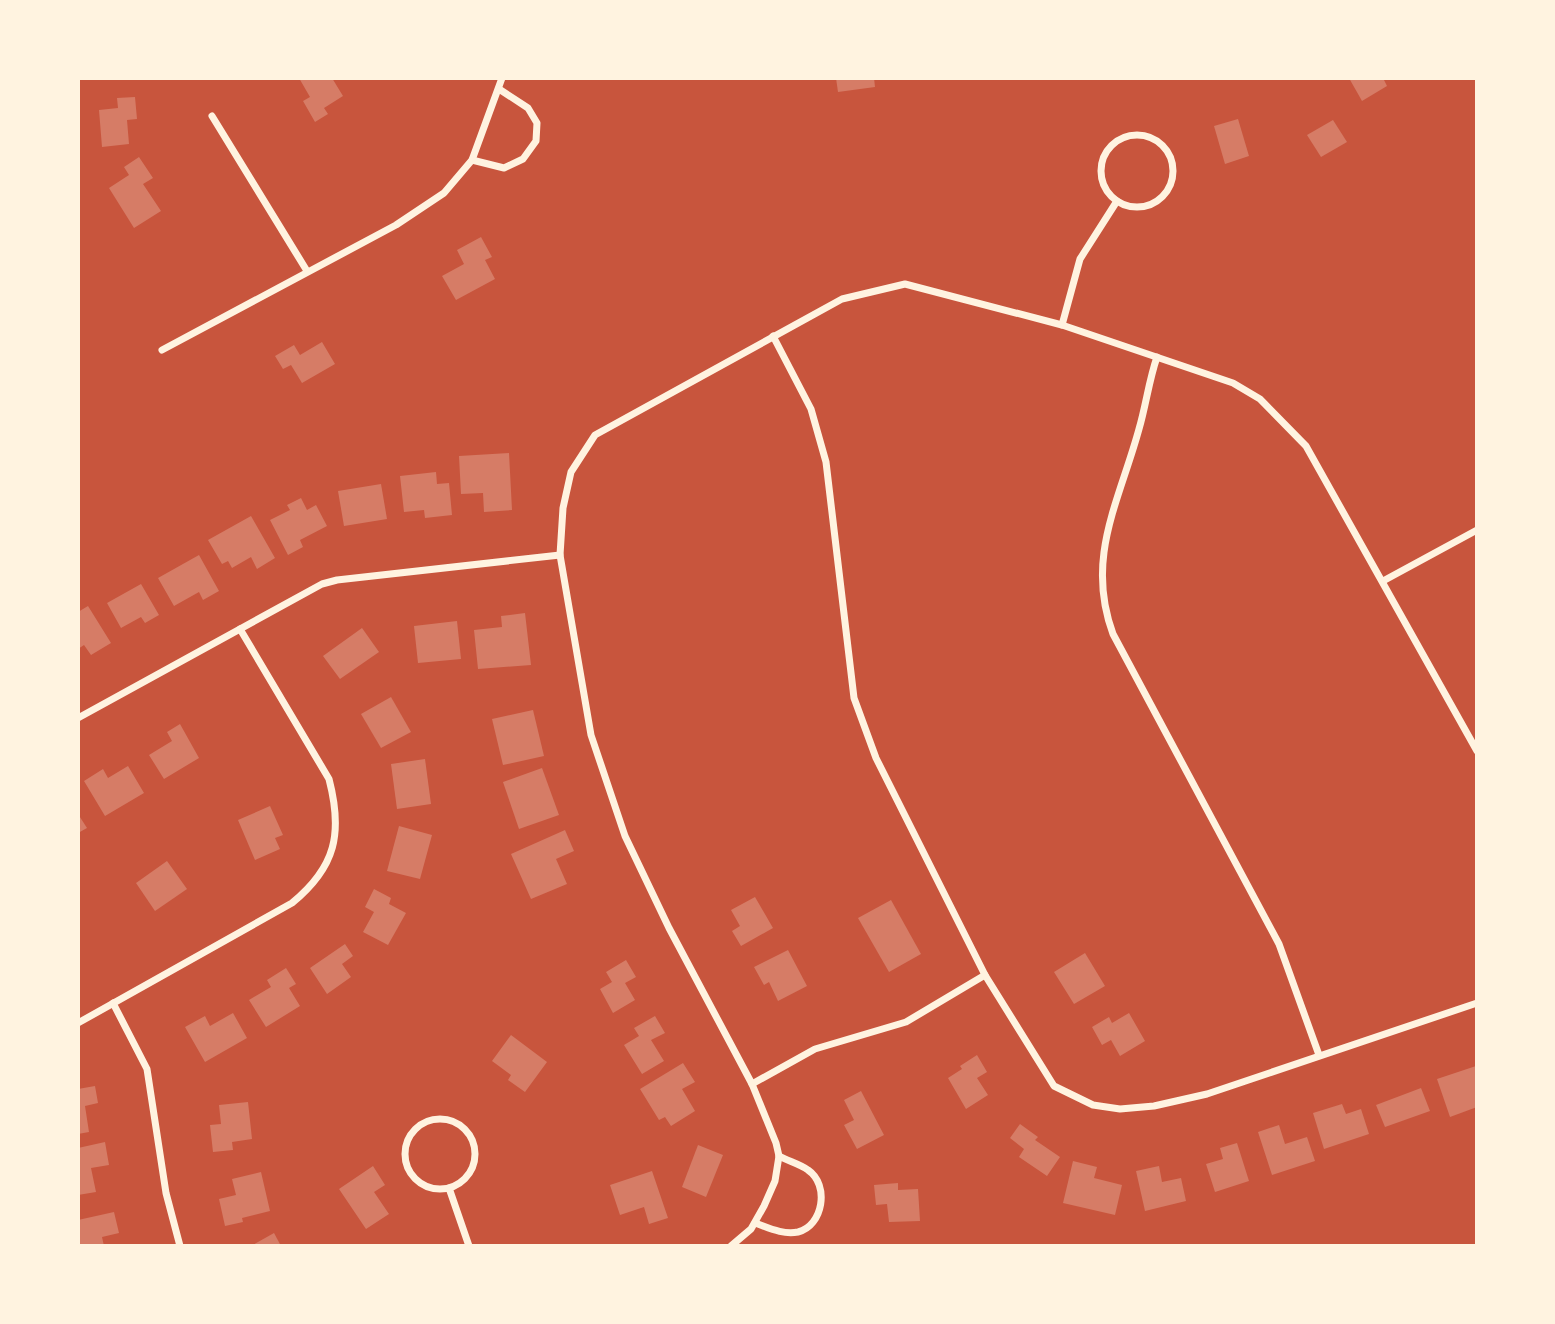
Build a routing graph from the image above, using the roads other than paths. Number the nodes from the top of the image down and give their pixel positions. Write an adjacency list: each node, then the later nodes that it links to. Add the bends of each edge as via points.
1 (502, 78): 2 (street)
2 (499, 89): 4 (street); 4 (street, via 528,108 537,123 536,141 523,159 504,168)
3 (212, 116): 6 (street)
4 (472, 160): 6 (street, via 444,193 396,225)
5 (1117, 201): 5 (street, via 1140,207 1163,196 1173,174 1172,162 1159,143 1126,136 1108,150 1101,171 1108,193); 7 (street, via 1080,259)
6 (307, 271): 9 (street)
7 (1062, 325): 8 (street, via 905,284 842,299); 10 (street)
8 (773, 336): 12 (street, via 595,435 571,472); 17 (street, via 811,409 826,462 854,698 876,758)
9 (162, 350)
10 (1157, 357): 13 (street, via 1233,383 1285,422 1306,446); 21 (street, via 1107,538 1100,583 1106,614 1279,944)
11 (1477, 530): 13 (street)
12 (560, 555): 14 (street, via 337,580); 22 (street, via 591,735 625,836)
13 (1383, 581): 16 (street)
14 (240, 629): 15 (street); 18 (street, via 329,779 337,828 332,850 323,872 292,903)
15 (78, 718)
16 (1477, 751)
17 (985, 975): 21 (street, via 1054,1086 1093,1105 1154,1106 1207,1094); 22 (street, via 906,1022 815,1049)
18 (113, 1003): 20 (street); 26 (street, via 147,1069 166,1193)
19 (1477, 1003): 21 (street)
20 (78, 1023)
21 (1319, 1055)
22 (752, 1084): 23 (street)
23 (779, 1156): 25 (street, via 775,1181); 25 (street, via 814,1176 821,1210 808,1229 797,1232)
24 (449, 1188): 24 (street, via 427,1187 405,1162 407,1139 433,1119 466,1130 475,1152 468,1174); 27 (street)
25 (755, 1223): 28 (street)
26 (180, 1246)
27 (469, 1246)
28 (731, 1246)

